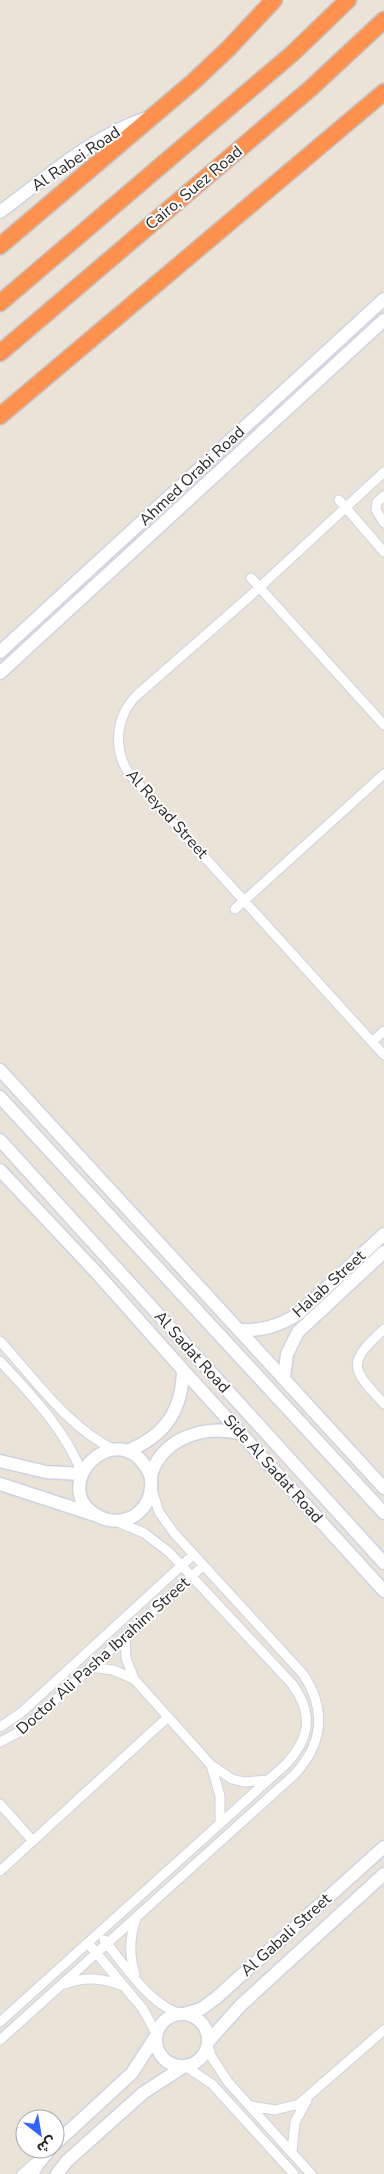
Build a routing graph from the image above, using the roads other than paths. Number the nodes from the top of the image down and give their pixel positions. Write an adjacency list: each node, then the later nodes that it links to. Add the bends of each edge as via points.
1 (274, 0): 5 (highway, via 228,49)
2 (348, 0): 9 (highway, via 287,58)
3 (384, 20): 11 (highway, Cairo, Suez Road, via 311,88)
4 (384, 92): 12 (highway)
5 (156, 115): 6 (street, Al Rabei Road, via 126,126 93,144); 7 (highway)
6 (0, 212)
7 (0, 246)
8 (384, 299): 13 (street, Ahmed Orabi Road)
9 (0, 303)
10 (384, 320): 14 (street, Ahmed Orabi Road)
11 (0, 353)
12 (0, 416)
13 (225, 446): 14 (street); 23 (street, Ahmed Orabi Road)
14 (236, 458): 24 (street, Ahmed Orabi Road)
15 (384, 472): 18 (street, Al Reyad Street)
16 (384, 496): 19 (street, via 376,510)
17 (339, 500): 18 (street)
18 (346, 508): 20 (street); 22 (street, Al Reyad Street)
19 (384, 523)
20 (384, 552)
21 (252, 578): 22 (street)
22 (259, 586): 25 (street); 27 (street, Al Reyad Street, via 130,703 122,719 118,742 121,760 130,775)
23 (0, 652)
24 (0, 673)
25 (384, 725)
26 (384, 774): 27 (street)
27 (244, 901): 28 (street); 30 (street, Al Reyad Street)
28 (236, 909)
29 (384, 1031): 30 (street)
30 (372, 1042): 31 (street, Al Reyad Street)
31 (384, 1055)
32 (0, 1070): 41 (street)
33 (0, 1097): 53 (street, Al Sadat Road)
34 (0, 1140): 38 (street, Al Sadat Road)
35 (1, 1173): 39 (street, Side Al Sadat Road)
36 (384, 1234): 41 (street, Halab Street, via 298,1314 270,1327)
37 (384, 1252): 45 (street, Halab Street, via 298,1332 287,1354)
38 (133, 1287): 39 (street); 57 (street, Al Sadat Road)
39 (131, 1311): 44 (street, Side Al Sadat Road)
40 (384, 1329): 46 (street, via 364,1347 357,1364 362,1381)
41 (240, 1330): 45 (street)
42 (0, 1341): 48 (street, via 71,1419 94,1438)
43 (0, 1362): 51 (street, via 59,1428)
44 (183, 1370): 47 (street, Side Al Sadat Road); 48 (street, via 180,1399 166,1424 142,1445)
45 (284, 1378): 49 (street)
46 (384, 1404)
47 (242, 1434): 52 (street, via 217,1429 192,1434 170,1447 156,1465); 55 (street, Side Al Sadat Road)
48 (121, 1450): 51 (street, via 104,1451 95,1456); 52 (street, via 142,1461)
49 (354, 1455): 53 (street); 56 (street)
50 (0, 1461): 51 (street, via 46,1472)
51 (82, 1473): 59 (street, via 82,1497)
52 (151, 1481): 61 (street, via 150,1497 144,1507 126,1520); 63 (street, via 154,1499 166,1523)
53 (356, 1482): 56 (street); 58 (street, Al Sadat Road)
54 (0, 1484): 59 (street)
55 (288, 1485): 57 (street); 62 (street, Side Al Sadat Road)
56 (384, 1488)
57 (318, 1490): 60 (street, Al Sadat Road)
58 (384, 1513)
59 (96, 1515): 61 (street)
60 (342, 1517): 62 (street); 64 (street, Al Sadat Road)
61 (115, 1521): 65 (street, via 144,1533)
62 (346, 1548): 68 (street, Side Al Sadat Road)
63 (193, 1555): 65 (street, Doctor Ali Pasha Ibrahim Street); 66 (street)
64 (384, 1563)
65 (182, 1566): 67 (street); 73 (street, Doctor Ali Pasha Ibrahim Street, via 22,1712)
66 (203, 1566): 67 (street, Doctor Ali Pasha Ibrahim Street); 77 (street, via 303,1674 310,1686 318,1712 317,1738 305,1763)
67 (192, 1576): 69 (street, Doctor Ali Pasha Ibrahim Street); 76 (street, via 300,1695 305,1707 305,1733 301,1745)
68 (384, 1591)
69 (125, 1636): 70 (street, Doctor Ali Pasha Ibrahim Street); 71 (street, via 126,1658)
70 (90, 1667): 71 (street, via 113,1670); 74 (street, Doctor Ali Pasha Ibrahim Street, via 21,1731)
71 (134, 1679): 72 (street)
72 (168, 1717): 75 (street); 81 (street)
73 (0, 1727)
74 (0, 1742)
75 (211, 1765): 78 (street, via 244,1782); 80 (street, via 220,1796)
76 (285, 1765): 77 (street); 78 (street)
77 (294, 1775): 85 (street)
78 (268, 1780): 80 (street)
79 (0, 1804): 81 (street)
80 (220, 1824): 86 (street)
81 (33, 1841): 83 (street)
82 (384, 1847): 93 (street, Al Gabali Street, via 216,1998 201,2009)
83 (0, 1871)
84 (384, 1874): 98 (street, Al Gabali Street, via 240,2006)
85 (136, 1917): 88 (street); 90 (street, via 130,1953)
86 (99, 1933): 87 (street); 88 (street)
87 (88, 1943): 89 (street); 94 (street)
88 (108, 1943): 89 (street); 90 (street)
89 (96, 1953): 91 (street); 92 (street)
90 (136, 1977): 93 (street, via 162,2006)
91 (60, 1986): 92 (street, via 86,1978); 97 (street)
92 (125, 1987): 96 (street, via 143,2010)
93 (183, 2014): 96 (street, via 169,2018); 98 (street, via 202,2023)
94 (0, 2022)
95 (384, 2030): 100 (street)
96 (156, 2035): 99 (street, via 162,2058 175,2066); 102 (street, via 132,2073)
97 (0, 2040)
98 (208, 2043): 99 (street, via 202,2057); 101 (street, via 222,2074)
99 (184, 2066): 108 (street, via 143,2093); 109 (street, via 212,2084)
100 (309, 2096): 101 (street, via 299,2104 281,2109 263,2110); 103 (street, via 295,2122)
101 (251, 2106): 103 (street)
102 (65, 2135)
103 (292, 2152): 110 (street)
104 (39, 2159): 106 (street)
105 (43, 2159): 107 (street)
106 (22, 2174)
107 (32, 2174)
108 (56, 2174)
109 (294, 2174)
110 (311, 2174)

